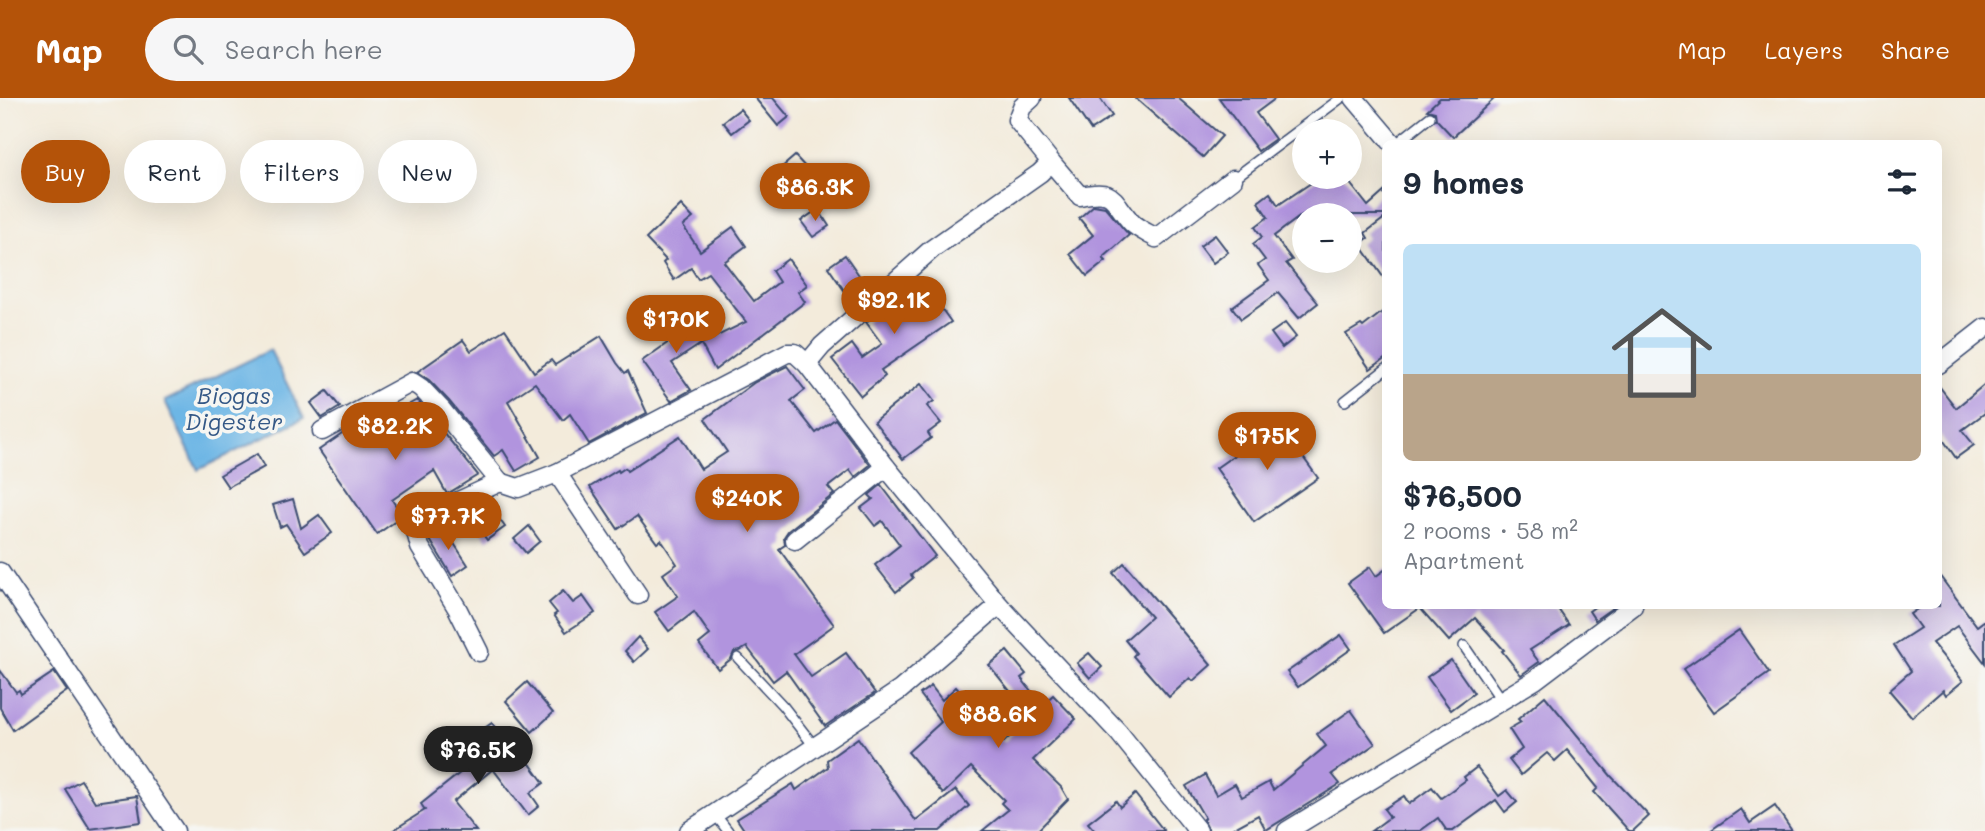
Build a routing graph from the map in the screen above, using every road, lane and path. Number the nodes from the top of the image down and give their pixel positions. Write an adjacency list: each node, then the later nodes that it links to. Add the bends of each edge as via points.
1 (1032, 98): 7 (street, via 1017,120)
2 (1341, 98): 8 (lane)
3 (1354, 98): 5 (street)
4 (1430, 117): 6 (lane)
5 (1391, 140)
6 (1400, 140)
7 (1051, 162): 8 (street, via 1080,196 1098,192 1113,197 1134,225 1156,238); 11 (street, via 932,249)
8 (1233, 179)
9 (1984, 330): 10 (street)
10 (1942, 362)
11 (807, 364): 15 (street); 16 (street, via 795,353 787,353)
12 (1382, 372): 13 (lane)
13 (1345, 401)
14 (322, 431): 17 (street, via 412,382 441,409)
15 (886, 467): 18 (street); 21 (street)
16 (557, 473): 17 (street, via 518,488); 20 (street)
17 (500, 482): 24 (street, via 422,518 416,532)
18 (794, 540)
19 (0, 572): 29 (street)
20 (638, 595)
21 (999, 605): 27 (street, via 900,690); 32 (street, via 1119,733)
22 (1629, 609): 26 (street)
23 (1464, 646): 26 (lane)
24 (479, 652)
25 (738, 658): 27 (lane)
26 (1502, 701): 33 (street)
27 (814, 746): 28 (street)
28 (714, 813): 30 (street); 31 (lane)
29 (175, 831)
30 (689, 831)
31 (728, 831)
32 (1198, 831)
33 (1287, 831)

